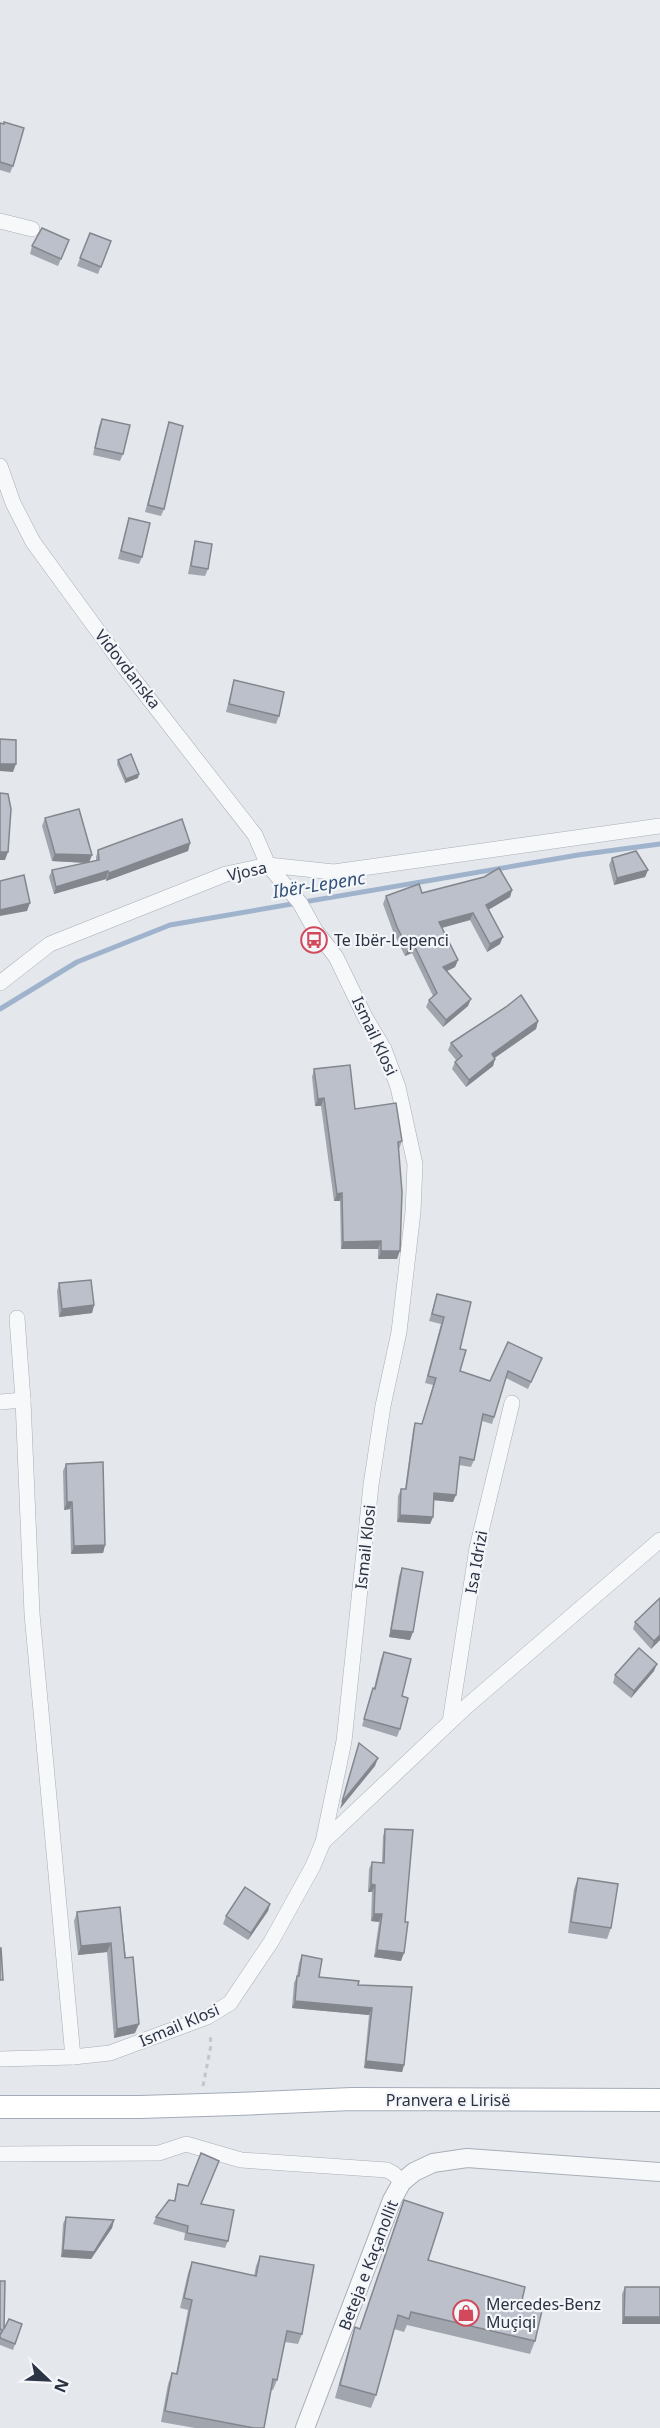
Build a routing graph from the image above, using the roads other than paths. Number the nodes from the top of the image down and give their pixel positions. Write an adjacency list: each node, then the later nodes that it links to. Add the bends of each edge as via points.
1 (0, 221): 2 (street)
2 (32, 229)
3 (0, 466): 5 (street, Vidovdanska, via 33,542 255,836)
4 (660, 826): 5 (street, Vjosa, via 334,872)
5 (268, 865): 6 (street, Vjosa, via 226,874 50,944); 13 (street, Ismail Klosi, via 300,903 336,957 384,1049 398,1087 415,1164 399,1332 373,1473 344,1741)
6 (0, 983)
7 (17, 1318): 8 (street)
8 (23, 1400): 9 (street); 14 (street, via 32,1614)
9 (0, 1402)
10 (512, 1403): 12 (street, Isa Idrizi, via 477,1548)
11 (660, 1540): 12 (street)
12 (450, 1722): 13 (street)
13 (323, 1842): 14 (street, Ismail Klosi, via 259,1963 230,2003 207,2017 110,2053)
14 (73, 2057): 15 (street, Ismail Klosi)
15 (0, 2059)
16 (660, 2100): 17 (main road, Pranvera e Lirisë, via 352,2099)
17 (236, 2104): 18 (main road, Pranvera e Lirisë, bridge); 19 (main road, Pranvera e Lirisë, via 459,2111)
18 (0, 2107)
19 (660, 2109)
20 (0, 2154): 22 (street, via 159,2153 186,2144 241,2160 387,2170)
21 (660, 2172): 22 (street, Beteja e Kaçanollit, via 467,2158 433,2163)
22 (402, 2182): 23 (street, Beteja e Kaçanollit, via 375,2241)
23 (305, 2428)

